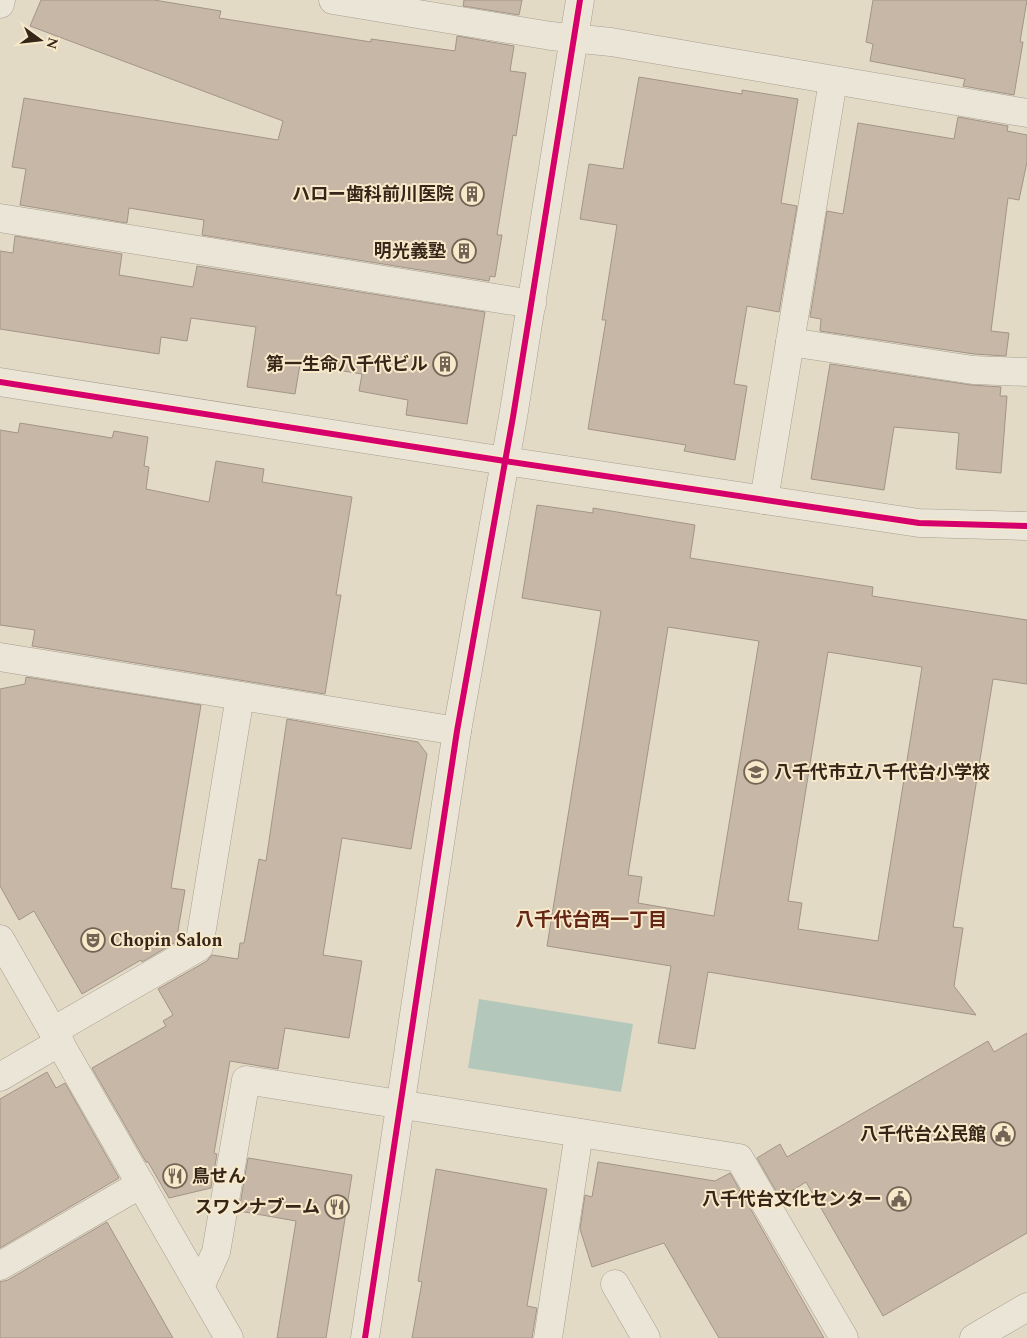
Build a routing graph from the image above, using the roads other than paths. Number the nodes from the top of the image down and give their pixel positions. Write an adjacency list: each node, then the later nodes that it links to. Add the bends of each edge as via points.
1 (1, 0): 4 (street)
2 (333, 0): 5 (street)
3 (580, 0): 5 (street)
4 (0, 4)
5 (573, 39): 6 (street, via 611,42); 9 (street)
6 (833, 81): 7 (street); 10 (street)
7 (1027, 113)
8 (0, 218): 9 (street)
9 (532, 304): 13 (street)
10 (790, 342): 11 (street, via 973,370); 14 (street)
11 (1027, 372)
12 (0, 382): 13 (street)
13 (505, 461): 14 (street); 18 (street)
14 (764, 500): 15 (street, via 919,523)
15 (1027, 526)
16 (0, 657): 17 (street)
17 (240, 696): 18 (street); 20 (street, via 200,947)
18 (457, 731): 22 (street)
19 (0, 939): 20 (street)
20 (56, 1036): 21 (street); 24 (street)
21 (0, 1077)
22 (400, 1104): 23 (street); 27 (street, via 246,1080 216,1252); 30 (street)
23 (579, 1133): 31 (street); 33 (street, via 739,1158)
24 (141, 1184): 25 (street); 27 (street)
25 (0, 1266)
26 (615, 1284): 32 (street)
27 (200, 1287): 29 (street)
28 (1027, 1306): 34 (street)
29 (229, 1338)
30 (365, 1338)
31 (548, 1338)
32 (646, 1338)
33 (844, 1338)
34 (974, 1338)

